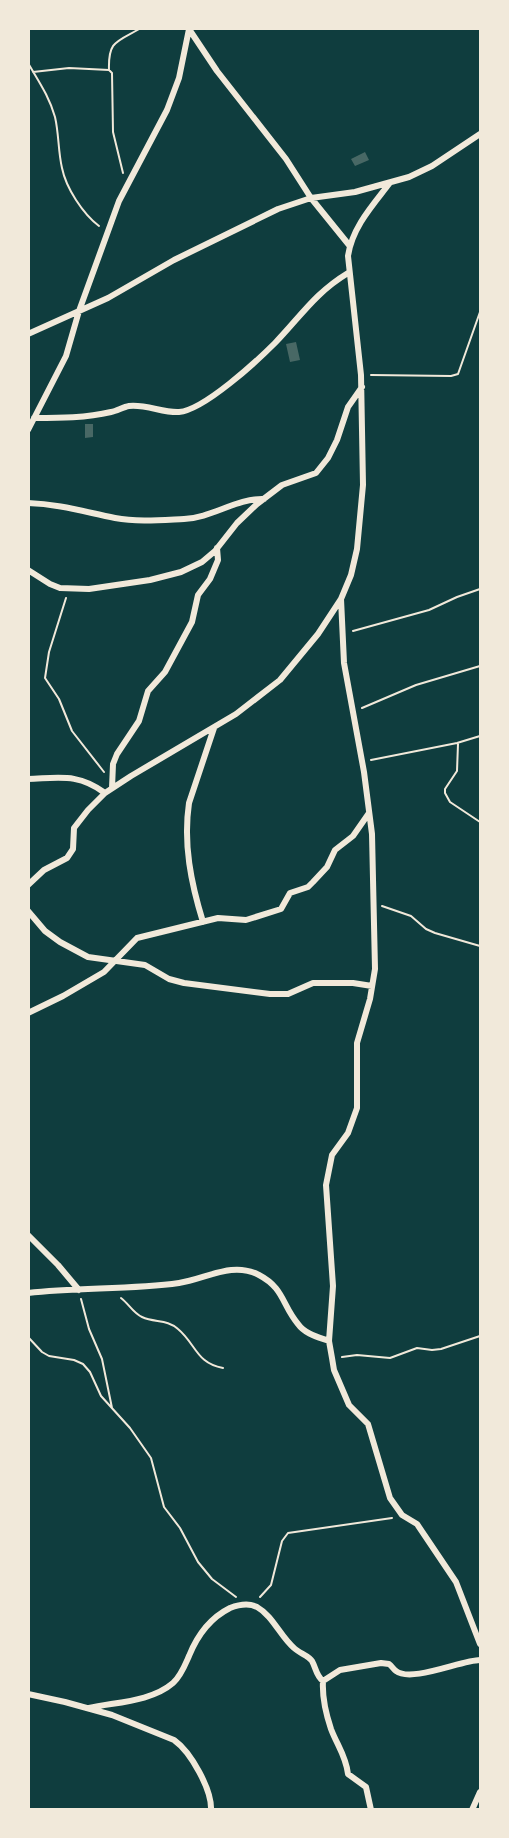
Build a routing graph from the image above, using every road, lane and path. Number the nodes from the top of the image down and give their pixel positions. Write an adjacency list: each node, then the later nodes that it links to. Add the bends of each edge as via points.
1 (141, 28): 3 (path, via 112,46 108,53)
2 (28, 63): 4 (path)
3 (109, 70): 4 (path, via 69,68); 6 (path, via 113,79 113,132)
4 (33, 72): 9 (path, via 55,116 66,181 87,213)
5 (480, 134): 7 (street, via 432,166)
6 (127, 184): 8 (street, via 168,110 189,28 201,50 286,159); 9 (street)
7 (388, 184): 8 (street); 10 (street)
8 (311, 198): 10 (street); 12 (street, via 255,219)
9 (106, 231): 12 (street)
10 (349, 245): 11 (street)
11 (348, 273): 15 (street); 17 (street, via 317,295 275,343 193,409 178,412 129,406 69,418)
12 (79, 310): 14 (street); 17 (street, via 66,356)
13 (480, 312): 15 (path, via 458,374)
14 (28, 334)
15 (361, 375): 16 (street)
16 (362, 386): 19 (street, via 348,407 328,458 316,473 282,485); 25 (street, via 361,522 351,575)
17 (34, 418): 18 (street)
18 (28, 430)
19 (264, 499): 20 (street, via 246,501 202,517 152,520 115,518); 21 (street)
20 (28, 503)
21 (217, 548): 23 (street, via 202,562 181,572 123,585); 34 (street, via 218,560 198,595 192,622 165,672 144,698 139,721 117,754)
22 (28, 570): 23 (street, via 50,584)
23 (69, 589): 34 (path, via 45,678 72,731)
24 (480, 589): 26 (path, via 429,610)
25 (341, 598): 26 (street); 29 (street, via 318,634 280,680)
26 (341, 636): 28 (street)
27 (480, 666): 28 (path, via 416,685)
28 (353, 712): 32 (street)
29 (214, 728): 34 (street); 41 (street, via 187,813 187,861)
30 (480, 736): 31 (path)
31 (458, 743): 32 (path); 37 (path, via 457,771 445,793)
32 (362, 762): 36 (street)
33 (28, 779): 35 (street, via 74,778)
34 (112, 784): 35 (street)
35 (105, 794): 38 (street, via 74,828 73,849 68,858 44,870)
36 (369, 813): 39 (street); 41 (street, via 353,836 335,850 314,882 290,893 281,909 246,920 226,917)
37 (480, 822)
38 (28, 885)
39 (374, 903): 42 (path, via 411,916 435,933); 44 (street)
40 (28, 911): 43 (street, via 60,942 88,957)
41 (203, 922): 43 (street, via 137,938)
42 (480, 946)
43 (117, 960): 44 (street, via 145,965 184,983 270,994 288,994 313,983); 45 (street, via 79,988)
44 (372, 986): 52 (street, via 357,1043 357,1108 348,1133 332,1155 326,1185 333,1286)
45 (29, 1013)
46 (28, 1235): 48 (street)
47 (106, 1289): 48 (street); 52 (street, via 179,1283 232,1269 247,1270 272,1284 298,1325); 54 (path, via 143,1318 171,1324 191,1342 198,1355)
48 (79, 1290): 49 (street); 55 (path, via 102,1359)
49 (28, 1293)
50 (480, 1336): 53 (path, via 441,1349 417,1348 390,1358)
51 (28, 1337): 55 (path, via 49,1356 83,1364)
52 (330, 1341): 53 (street)
53 (332, 1358): 56 (street, via 349,1405 368,1424 390,1498)
54 (223, 1368)
55 (112, 1408): 57 (path, via 151,1458 164,1507 203,1570)
56 (402, 1515): 57 (path, via 288,1533 282,1541 271,1585); 58 (street, via 417,1524 456,1582)
57 (250, 1605): 60 (street, via 263,1612 293,1648 312,1661); 62 (street, via 228,1609 210,1622 195,1641 173,1684 137,1699)
58 (480, 1644)
59 (480, 1660): 60 (street, via 408,1674 381,1663 340,1670)
60 (323, 1681): 65 (street, via 328,1719 344,1754 348,1774 366,1787)
61 (28, 1694): 62 (street)
62 (89, 1708): 64 (street, via 183,1746 209,1793)
63 (480, 1792): 66 (street)
64 (211, 1809)
65 (371, 1809)
66 (472, 1809)

